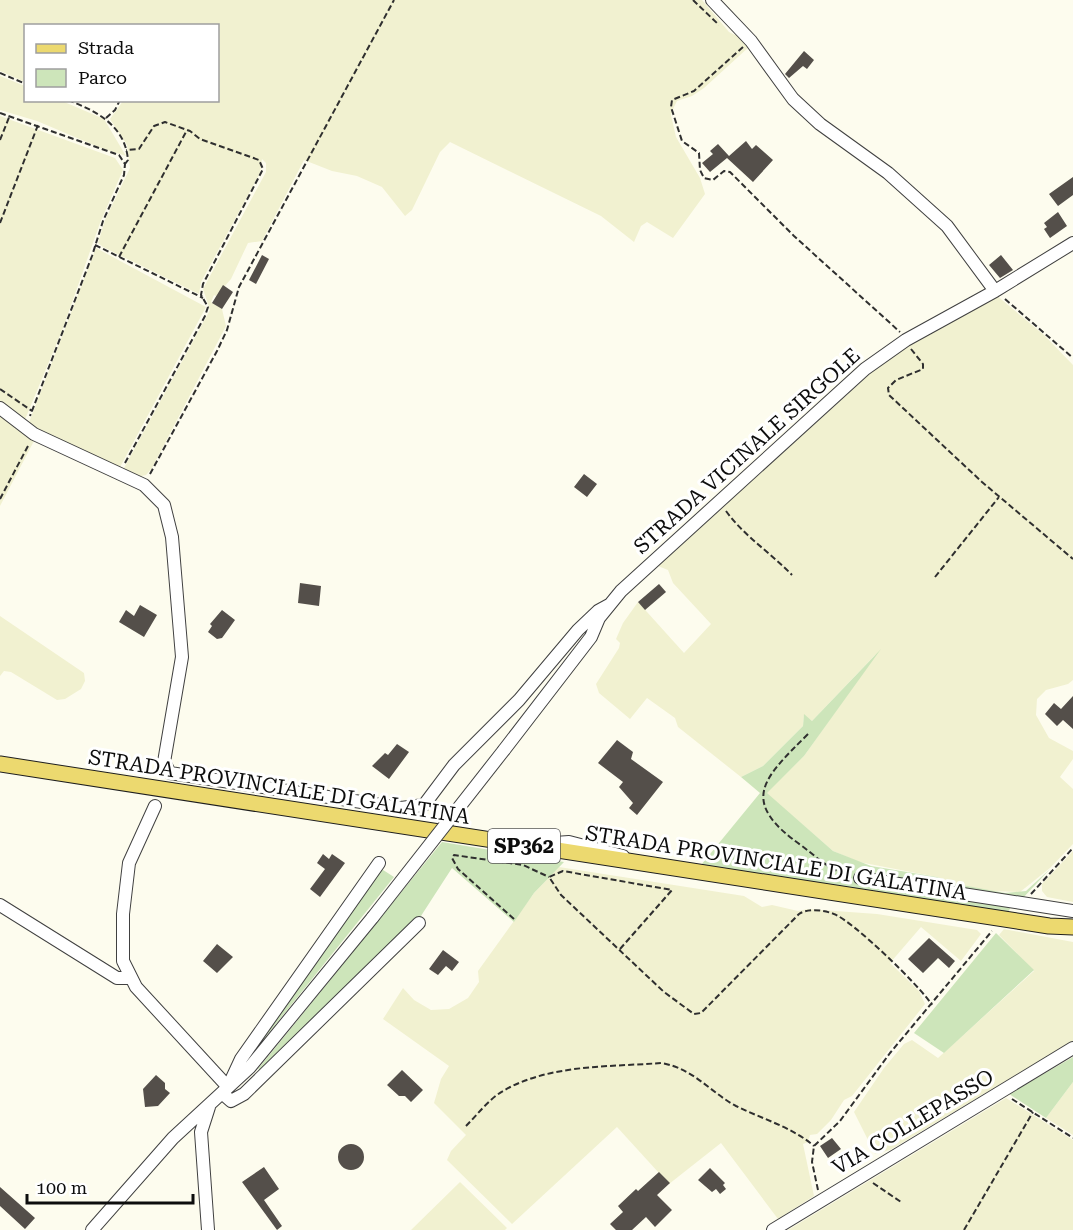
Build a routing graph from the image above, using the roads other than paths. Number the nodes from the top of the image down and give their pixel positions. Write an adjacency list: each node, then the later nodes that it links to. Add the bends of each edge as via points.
1 (712, 0): 3 (street, via 751,41 793,99 820,124 888,173 946,226)
2 (1073, 243): 3 (street, STRADA VICINALE SIRGOLE)
3 (995, 291): 5 (street, STRADA VICINALE SIRGOLE, via 906,340 864,369)
4 (0, 408): 5 (street, via 30,430 144,485 164,505 170,523 181,626 179,681 164,762 170,773 418,808 429,801 454,765 553,663 582,626)
5 (609, 605): 18 (street, STRADA VICINALE SIRGOLE, bridge, via 598,618 591,637 373,918)
6 (0, 764): 13 (main road, STRADA PROVINCIALE DI GALATINA / SP362)
7 (154, 806): 16 (street, via 132,856 125,890 121,939)
8 (378, 863): 18 (street)
9 (861, 878): 11 (street)
10 (0, 905): 16 (street, via 117,978)
11 (1073, 911)
12 (419, 923): 19 (street)
13 (1049, 926): 14 (main road, STRADA PROVINCIALE DI GALATINA / SP362); 15 (main road, STRADA PROVINCIALE DI GALATINA / SP362)
14 (1073, 927)
15 (1073, 936)
16 (130, 978): 20 (street)
17 (1073, 1048): 26 (street, VIA COLLEPASSO)
18 (246, 1063): 19 (street); 20 (street)
19 (260, 1079): 20 (street, via 237,1100 231,1101)
20 (225, 1090): 21 (street)
21 (211, 1104): 22 (street); 23 (street)
22 (185, 1127): 23 (street, via 194,1125); 24 (street)
23 (201, 1132): 25 (street)
24 (92, 1230)
25 (208, 1230)
26 (773, 1230)

